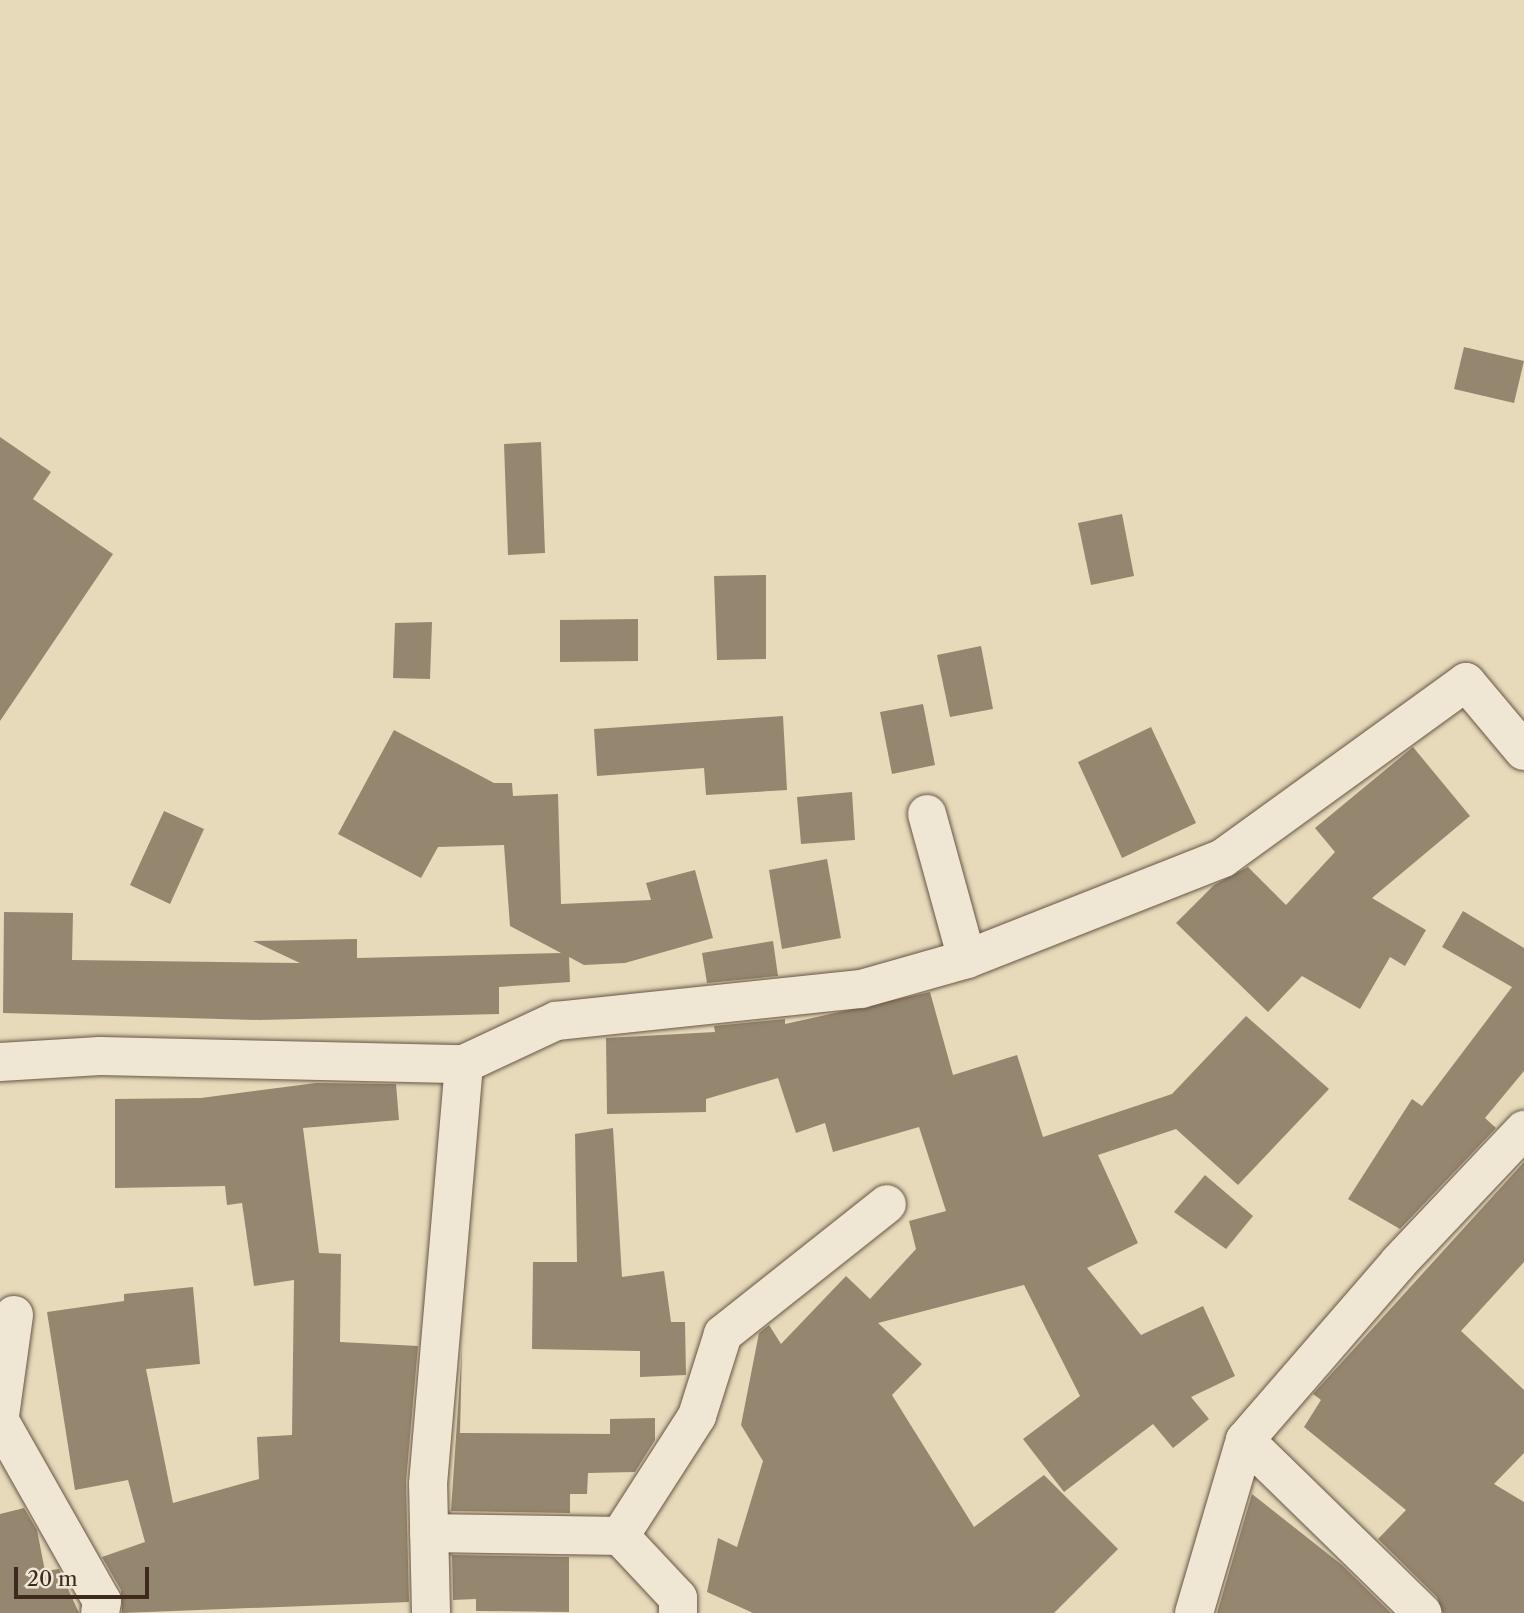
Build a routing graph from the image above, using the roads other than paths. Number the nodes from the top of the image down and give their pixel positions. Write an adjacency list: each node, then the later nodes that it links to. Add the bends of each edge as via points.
1 (1524, 751): 3 (street, via 1466,682 1223,858)
2 (927, 814): 3 (street)
3 (967, 959): 5 (street, via 861,989 556,1021)
4 (0, 1062): 5 (street, via 100,1056)
5 (464, 1064): 11 (street)
6 (1524, 1130): 10 (street, via 1399,1262)
7 (887, 1203): 12 (street, via 723,1334 697,1416)
8 (14, 1315): 9 (street)
9 (0, 1418): 13 (street, via 103,1601)
10 (1245, 1440): 16 (street); 17 (street)
11 (429, 1533): 12 (street); 14 (street)
12 (620, 1536): 15 (street, via 678,1598)
13 (100, 1613)
14 (431, 1613)
15 (678, 1613)
16 (1194, 1613)
17 (1422, 1613)

